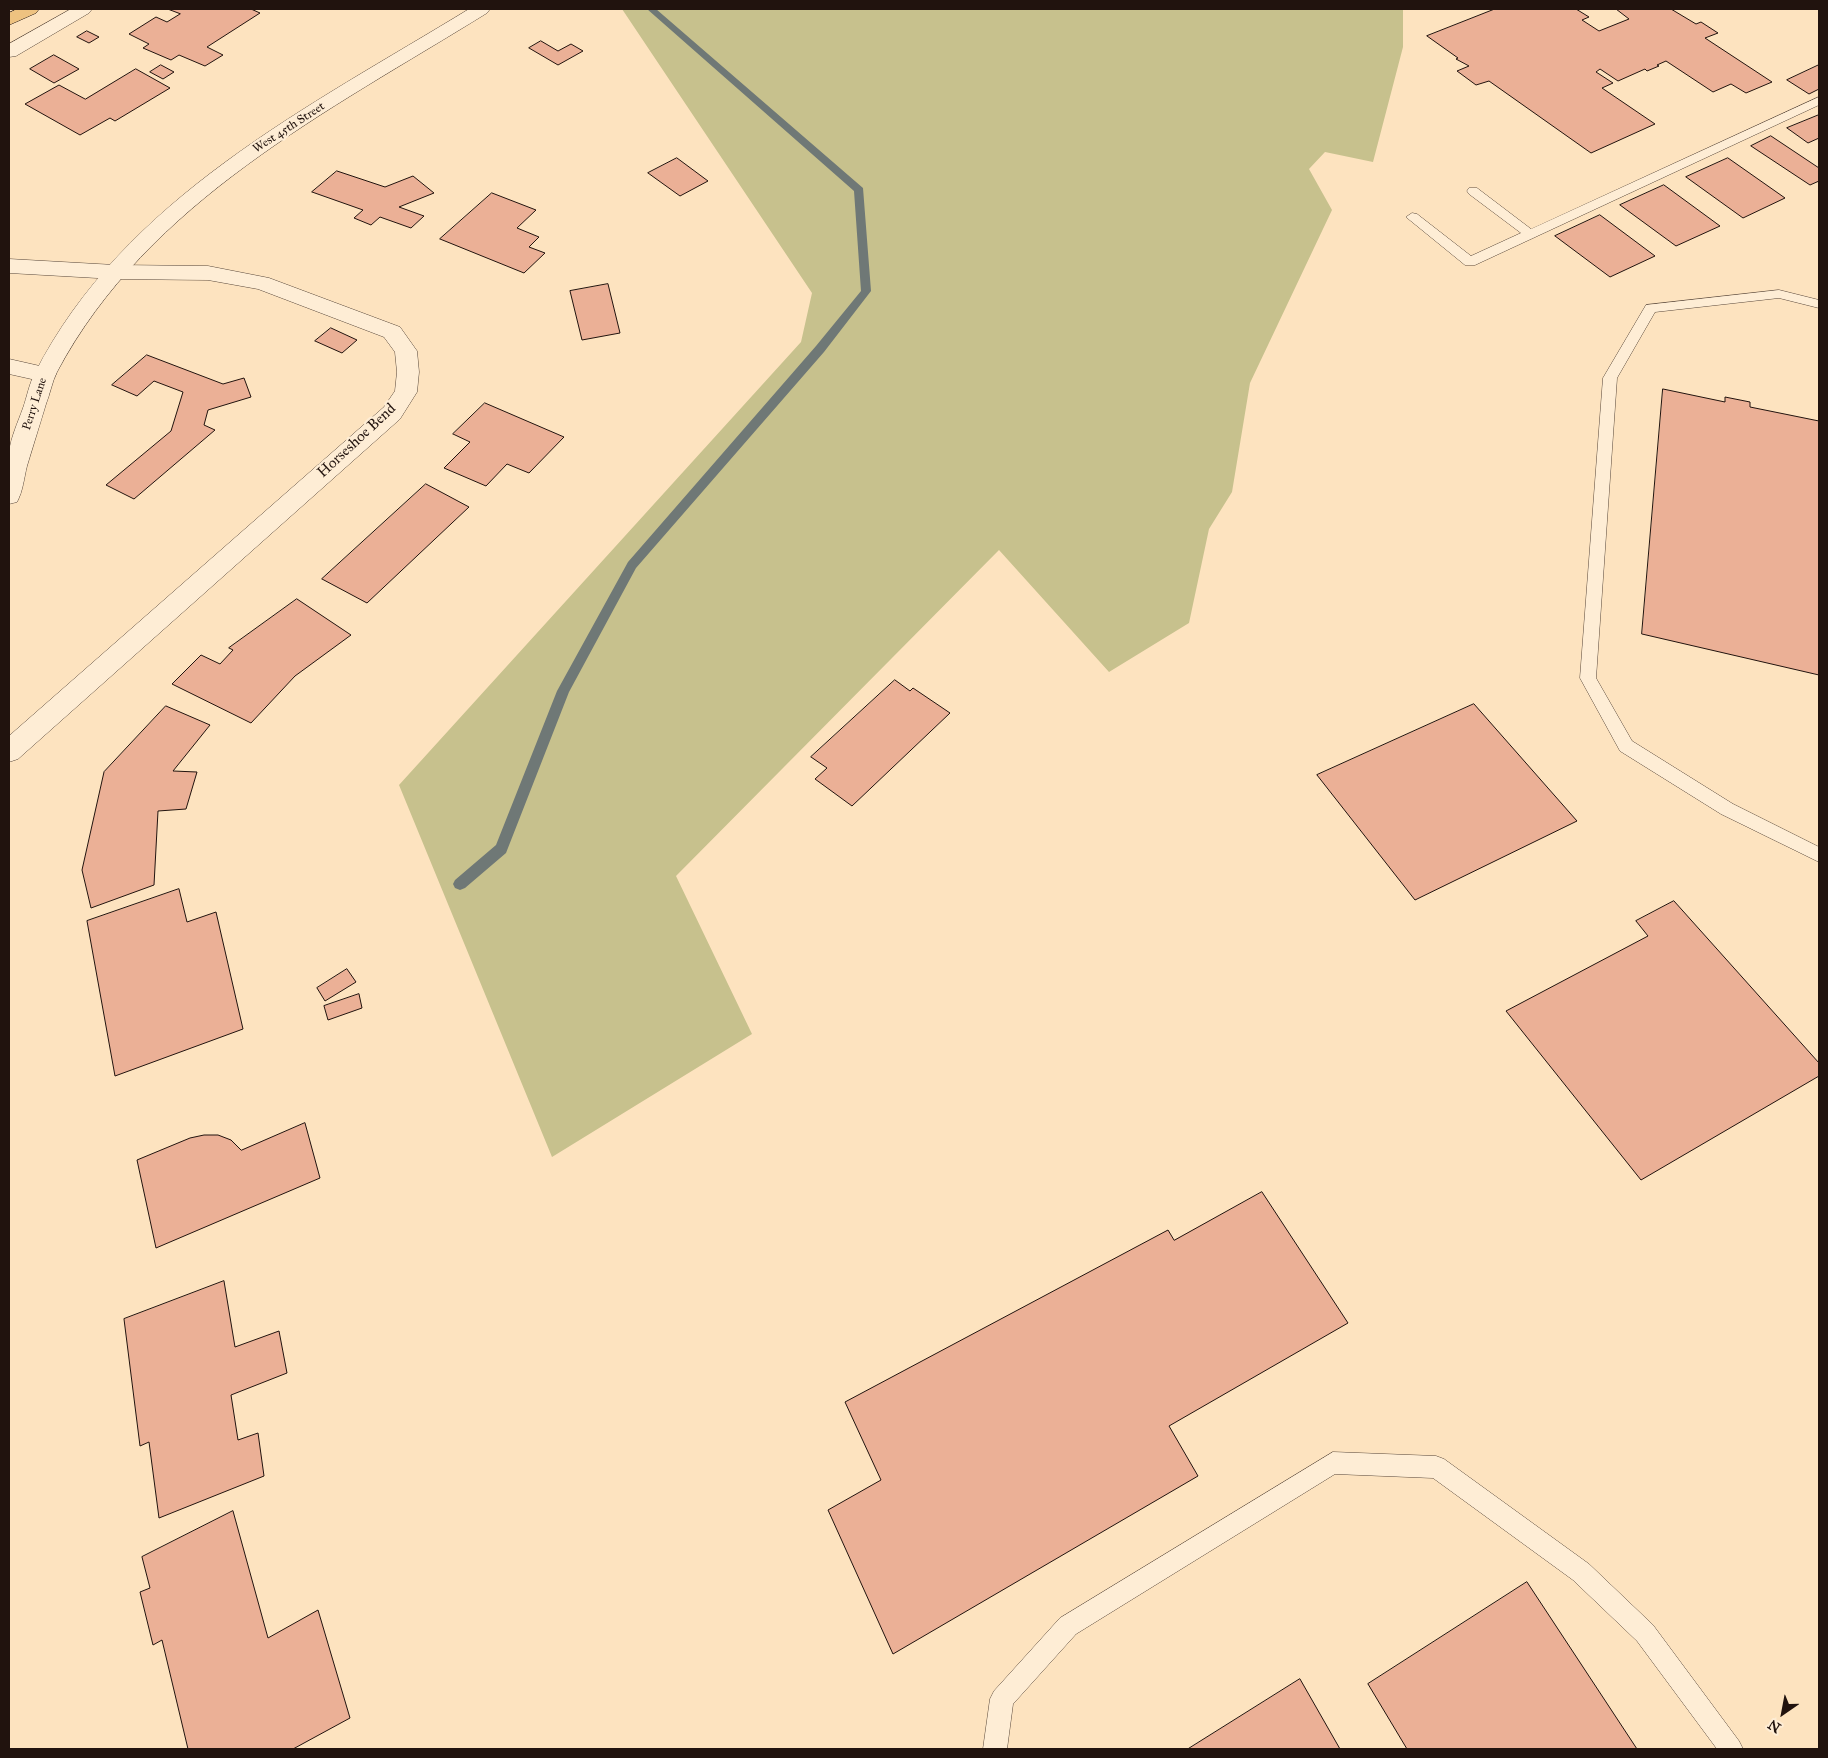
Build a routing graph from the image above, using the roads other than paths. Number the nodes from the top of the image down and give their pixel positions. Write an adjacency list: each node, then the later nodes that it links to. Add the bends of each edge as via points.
1 (30, 9): 4 (highway)
2 (83, 9): 5 (street)
3 (481, 9): 11 (street, West 45th Street, via 262,144 201,190)
4 (9, 20)
5 (9, 52)
6 (1819, 100): 9 (lane)
7 (1473, 191): 9 (lane)
8 (1412, 216): 9 (lane, via 1470,262)
9 (1530, 234)
10 (9, 266): 11 (street, Horseshoe Bend)
11 (115, 272): 14 (street, Perry Lane, via 75,324); 16 (street, Horseshoe Bend, via 208,273 262,283 392,332 406,351 406,392 392,413)
12 (1819, 304): 17 (lane, via 1779,294 1651,308 1610,378 1588,678 1626,746 1727,809)
13 (9, 368): 14 (street)
14 (44, 374): 15 (street, Perry Lane)
15 (9, 496)
16 (9, 751)
17 (1819, 855)
18 (995, 1749): 19 (lane, via 1002,1699 1068,1626 1333,1463 1436,1467 1444,1472 1581,1572 1645,1633)
19 (1731, 1749)

